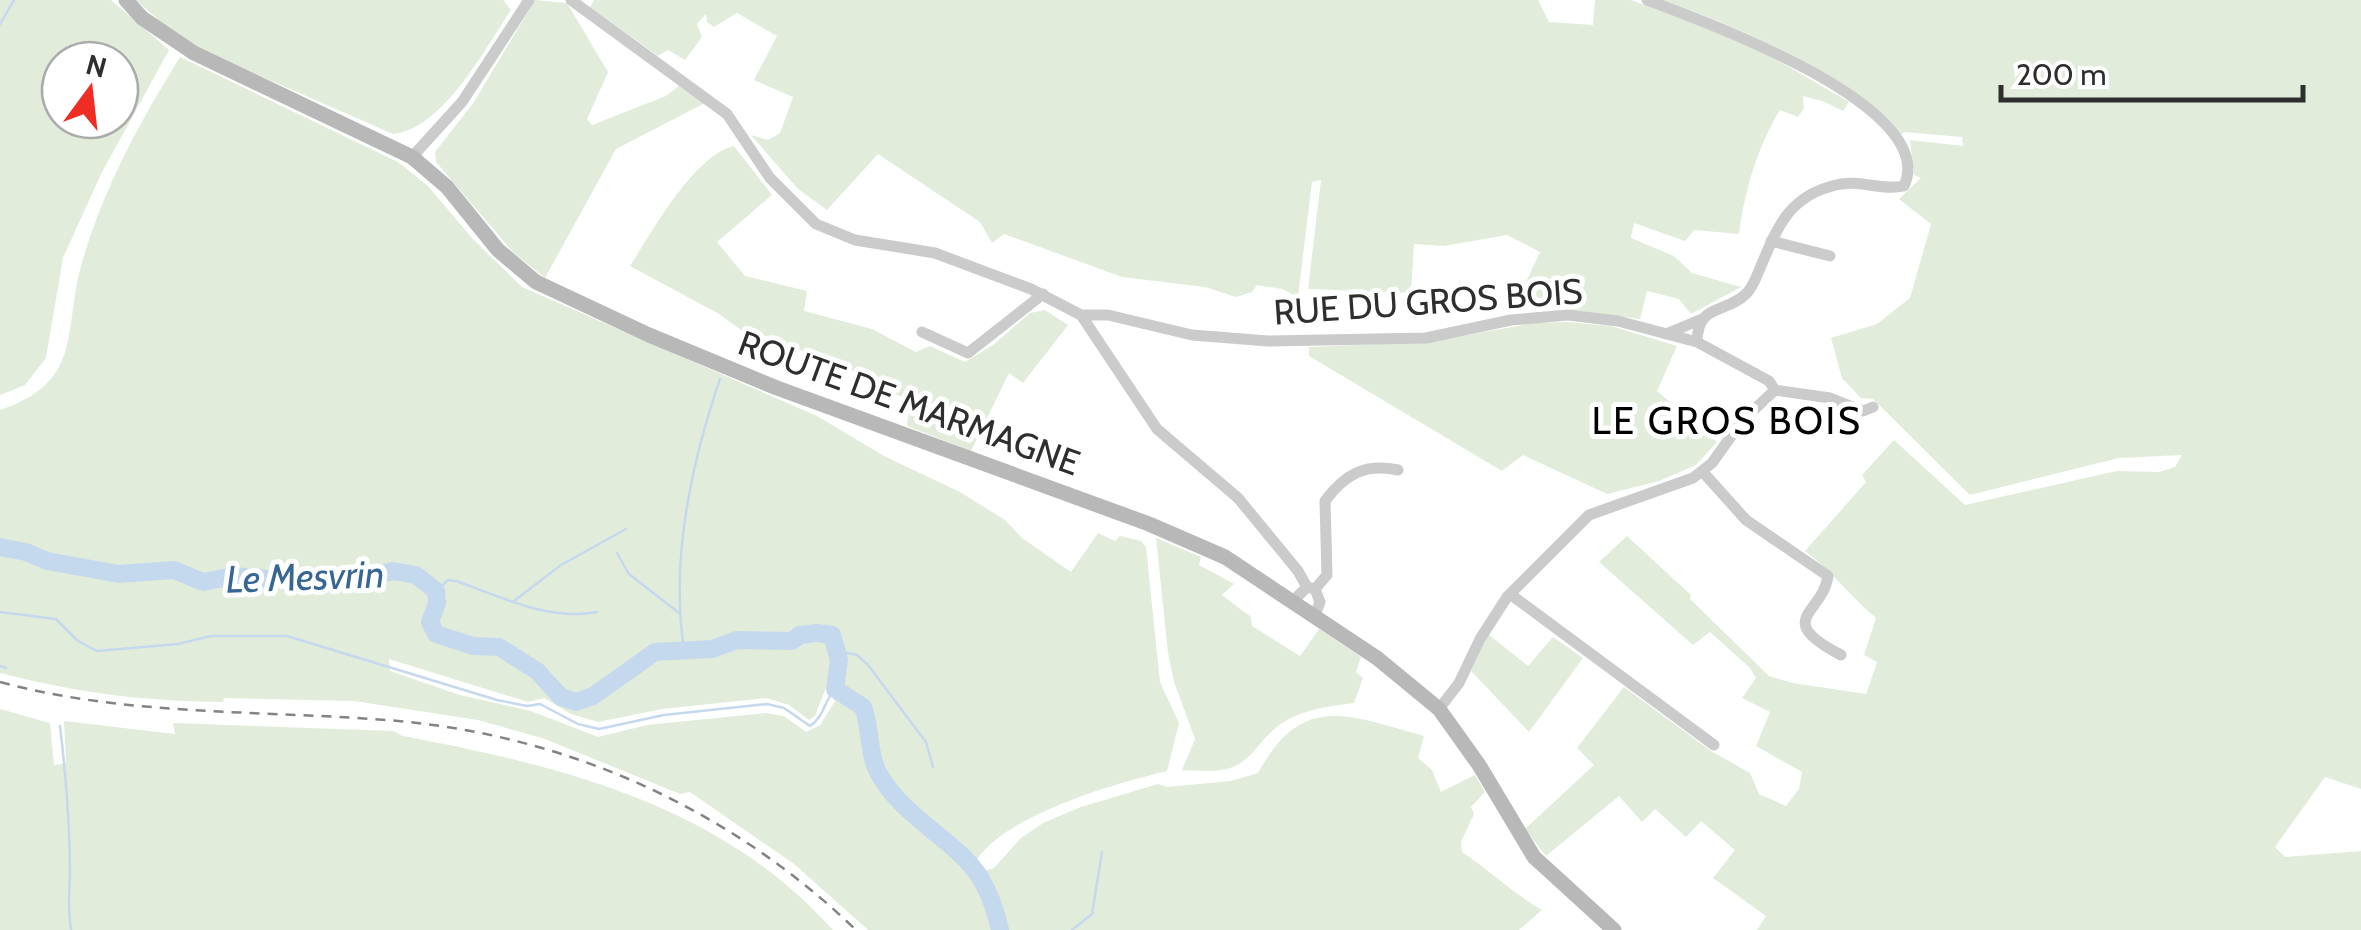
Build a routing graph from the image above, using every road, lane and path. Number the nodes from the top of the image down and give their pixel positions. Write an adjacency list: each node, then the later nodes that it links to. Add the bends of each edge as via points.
1 (126, 0): 5 (main road, ROUTE DE MARMAGNE, via 194,53)
2 (528, 0): 5 (street, via 462,102)
3 (571, 0): 8 (street, via 727,114 770,178 816,224 855,240 935,253)
4 (1648, 0): 6 (street, via 1786,57 1882,118 1901,142 1909,176 1904,186 1852,183 1818,192 1790,208)
5 (412, 158): 20 (main road, ROUTE DE MARMAGNE, via 536,282 777,388 1178,535)
6 (1772, 241): 7 (street); 10 (street, via 1752,288)
7 (1830, 256)
8 (1043, 294): 9 (street); 11 (street, via 968,353)
9 (1081, 316): 12 (street, RUE DU GROS BOIS, via 1108,314 1192,334 1268,341 1426,338 1568,316); 18 (street, via 1157,429 1238,498)
10 (1702, 319): 12 (street); 13 (street)
11 (922, 332)
12 (1666, 334): 13 (street, RUE DU GROS BOIS)
13 (1697, 342): 14 (street, RUE DU GROS BOIS)
14 (1774, 390): 15 (street); 17 (street)
15 (1873, 408)
16 (1398, 470): 18 (street, via 1362,469 1325,501 1327,575)
17 (1702, 471): 19 (street, via 1589,515); 22 (street, via 1746,520 1828,576 1808,611 1807,628)
18 (1311, 588): 20 (street); 21 (street, via 1320,602)
19 (1510, 594): 23 (street); 24 (street)
20 (1294, 600): 21 (main road, ROUTE DE MARMAGNE)
21 (1316, 615): 23 (main road, ROUTE DE MARMAGNE)
22 (1840, 655)
23 (1439, 710): 25 (main road, ROUTE DE MARMAGNE, via 1534,857)
24 (1714, 746)
25 (1614, 930)

